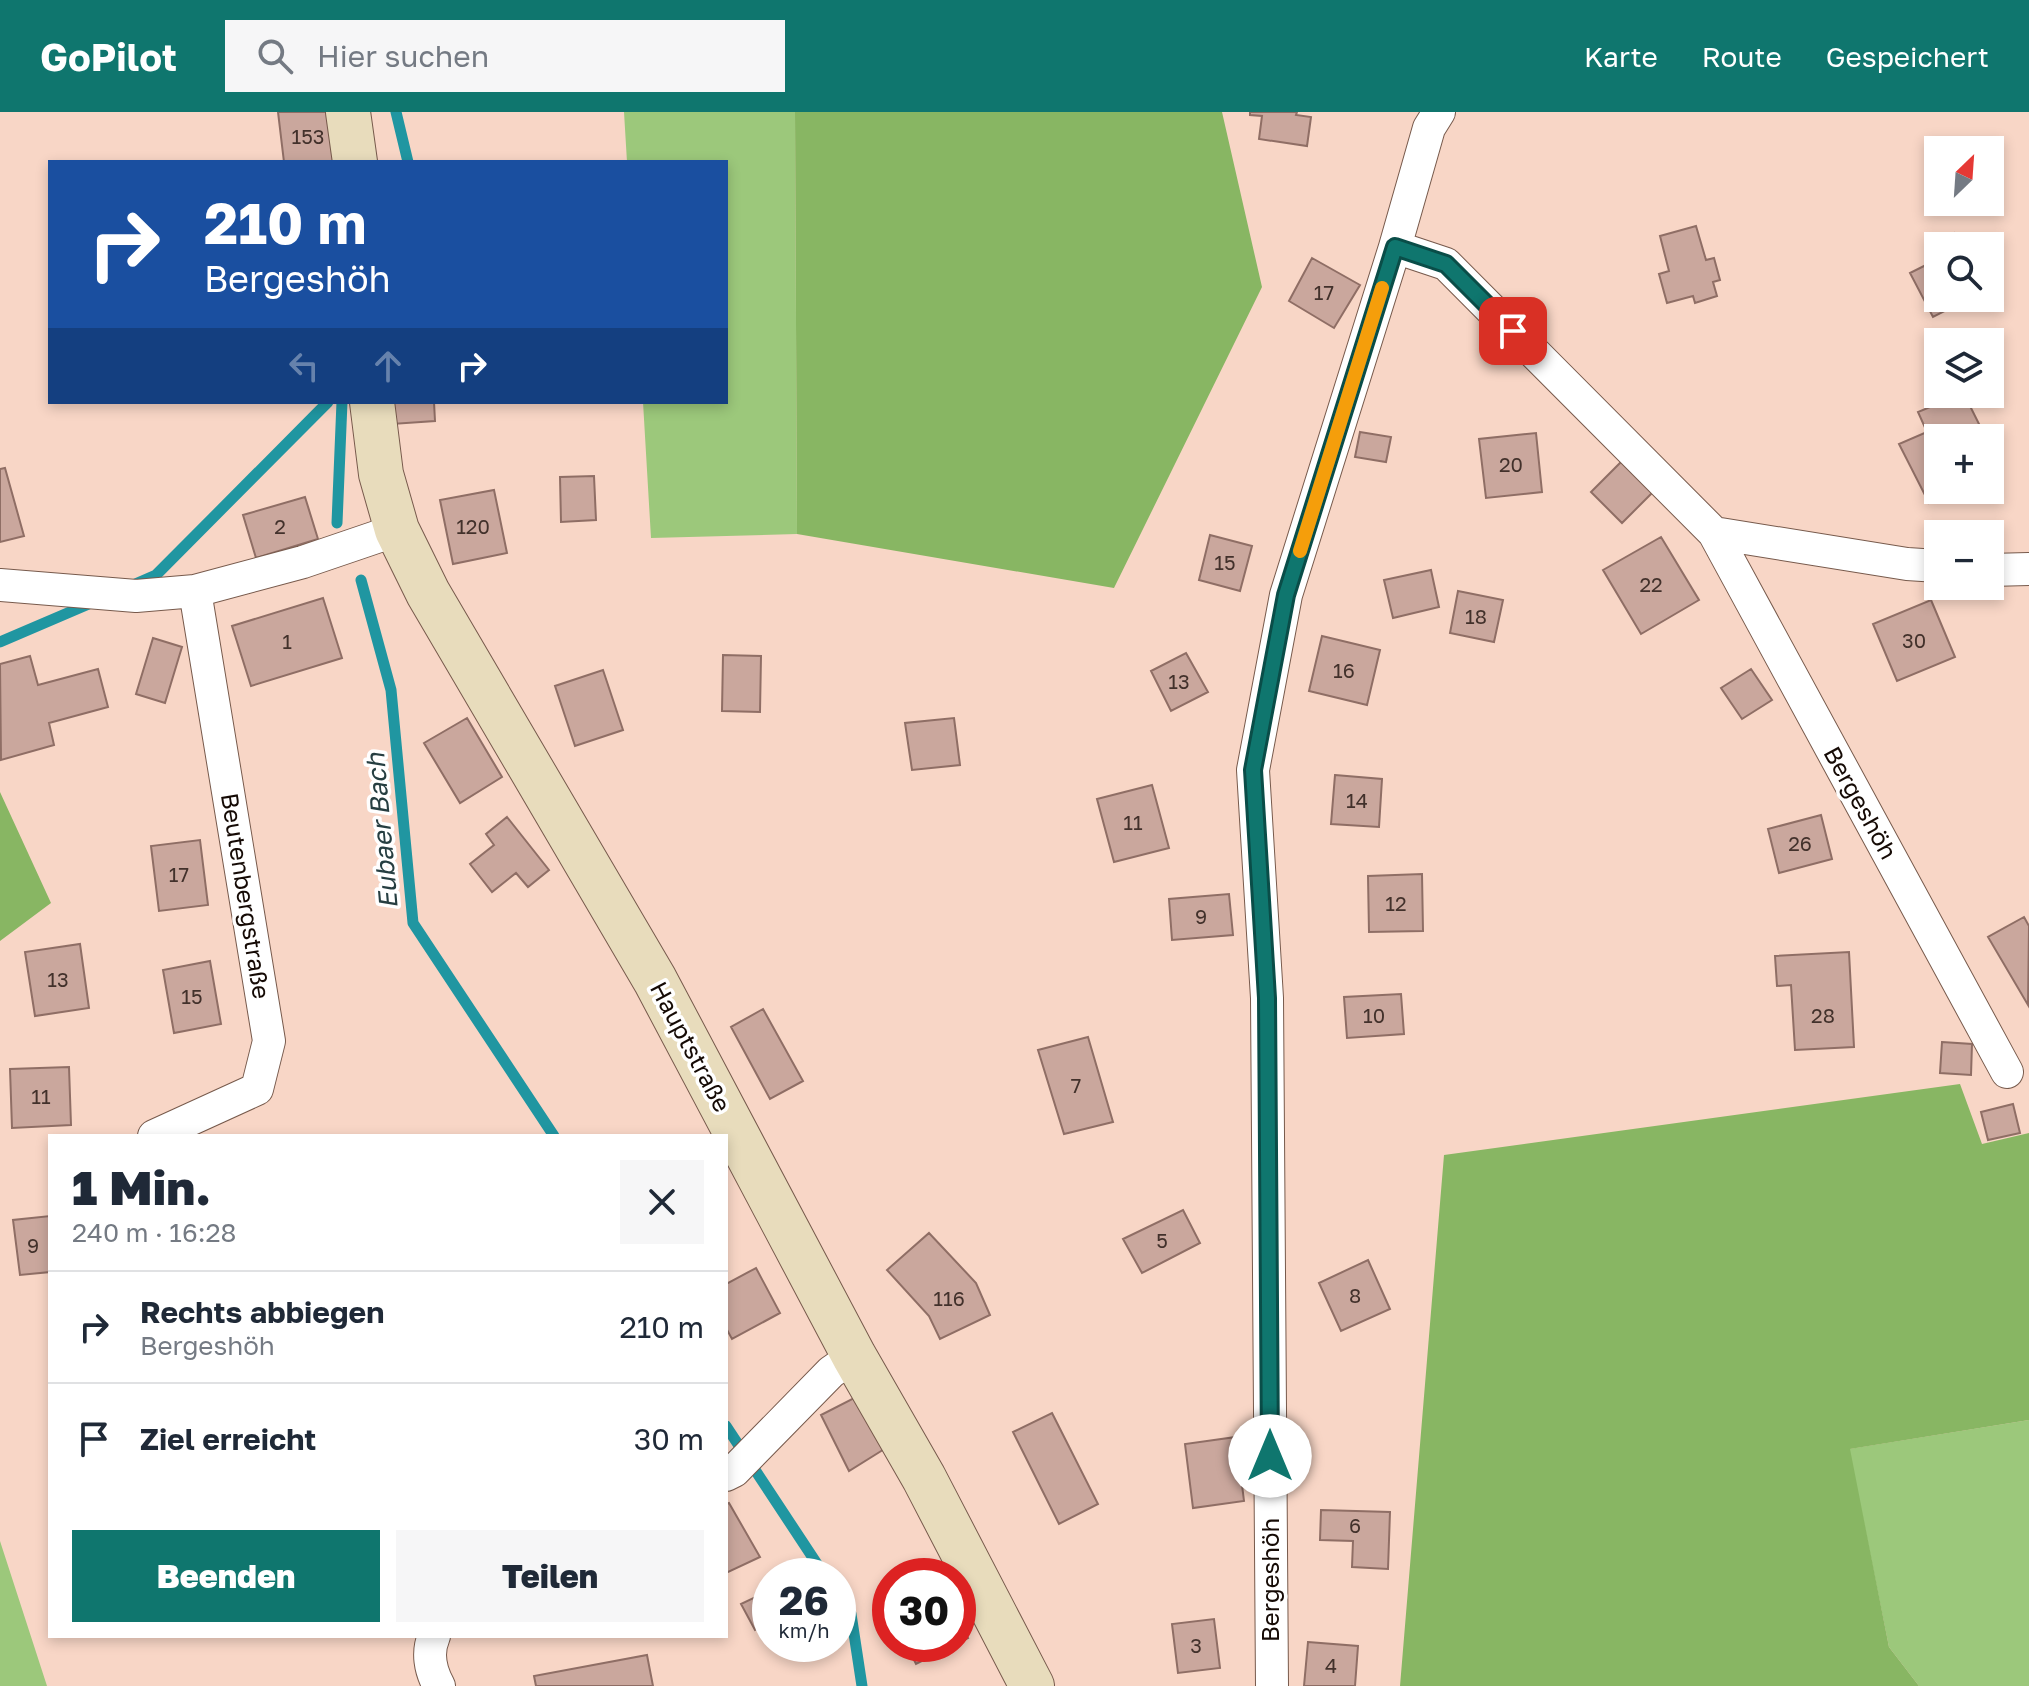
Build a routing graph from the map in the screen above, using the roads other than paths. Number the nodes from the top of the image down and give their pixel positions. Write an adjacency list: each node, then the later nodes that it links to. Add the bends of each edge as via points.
1 (348, 112): 3 (street)
2 (1439, 112): 4 (street, Bergeshöh, via 1429,128)
3 (355, 160)
4 (1395, 247): 7 (street, Bergeshöh, via 1446,264); 20 (street, Bergeshöh, via 1286,595 1253,770 1267,998)
5 (372, 404): 6 (street, Hauptstraße, via 381,474)
6 (397, 530): 12 (street); 15 (street, Hauptstraße, via 428,593 655,980)
7 (1714, 533): 8 (street); 13 (street, Bergeshöh)
8 (1924, 565)
9 (2029, 569): 10 (street)
10 (2004, 570)
11 (0, 585): 12 (street, via 136,596)
12 (195, 591): 14 (street, Beutenbergstraße, via 269,1041 257,1089)
13 (2007, 1072)
14 (158, 1134)
15 (854, 1356): 16 (street, via 831,1372); 19 (street, Hauptstraße)
16 (730, 1473)
17 (433, 1638): 18 (street, via 431,1666)
18 (439, 1686)
19 (1032, 1686)
20 (1272, 1686)

